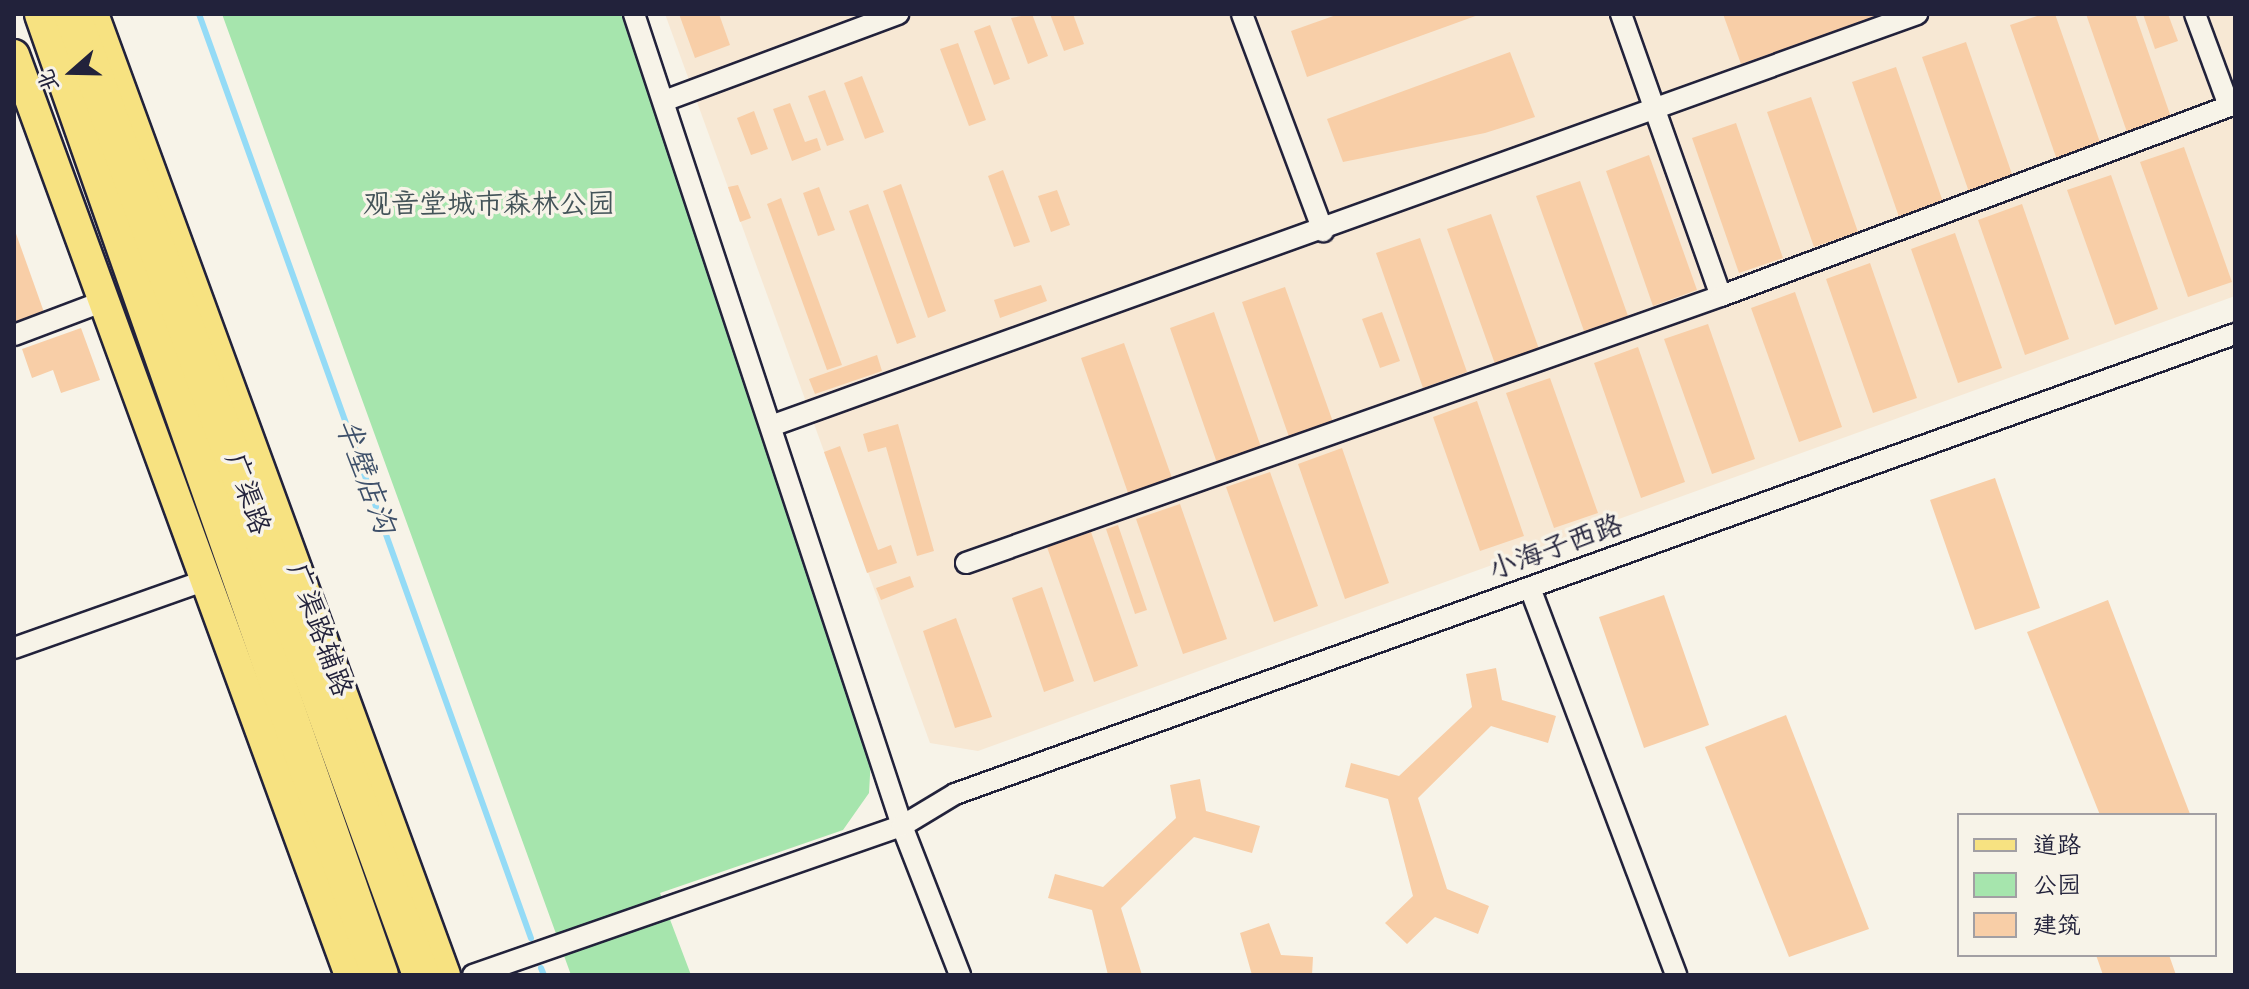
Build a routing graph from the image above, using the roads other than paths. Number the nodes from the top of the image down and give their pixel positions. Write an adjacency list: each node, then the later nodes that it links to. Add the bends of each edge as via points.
1 (43, 14): 26 (highway, 广渠路)
2 (72, 14): 27 (highway, 广渠路)
3 (93, 14): 28 (main road, 广渠路辅路)
4 (634, 14): 11 (street)
5 (898, 14): 11 (street)
6 (1242, 14): 14 (street)
7 (1621, 14): 13 (street)
8 (1917, 14): 13 (street)
9 (2195, 14): 12 (street)
10 (14, 55): 16 (main road)
11 (664, 101): 19 (street)
12 (2232, 105): 15 (street)
13 (1654, 107): 14 (street); 15 (street)
14 (1323, 231): 19 (street)
15 (1721, 296): 20 (street)
16 (104, 301): 18 (street); 21 (main road)
17 (2235, 334): 22 (street, 小海子西路)
18 (14, 335)
19 (771, 426): 24 (street)
20 (966, 563)
21 (206, 580): 23 (street); 25 (main road)
22 (1530, 588): 24 (street, 小海子西路, via 955,794); 31 (street)
23 (14, 648)
24 (902, 826): 29 (street, 小海子西路); 30 (street)
25 (350, 975)
26 (380, 975)
27 (421, 975)
28 (445, 975)
29 (473, 975)
30 (960, 975)
31 (1676, 975)

